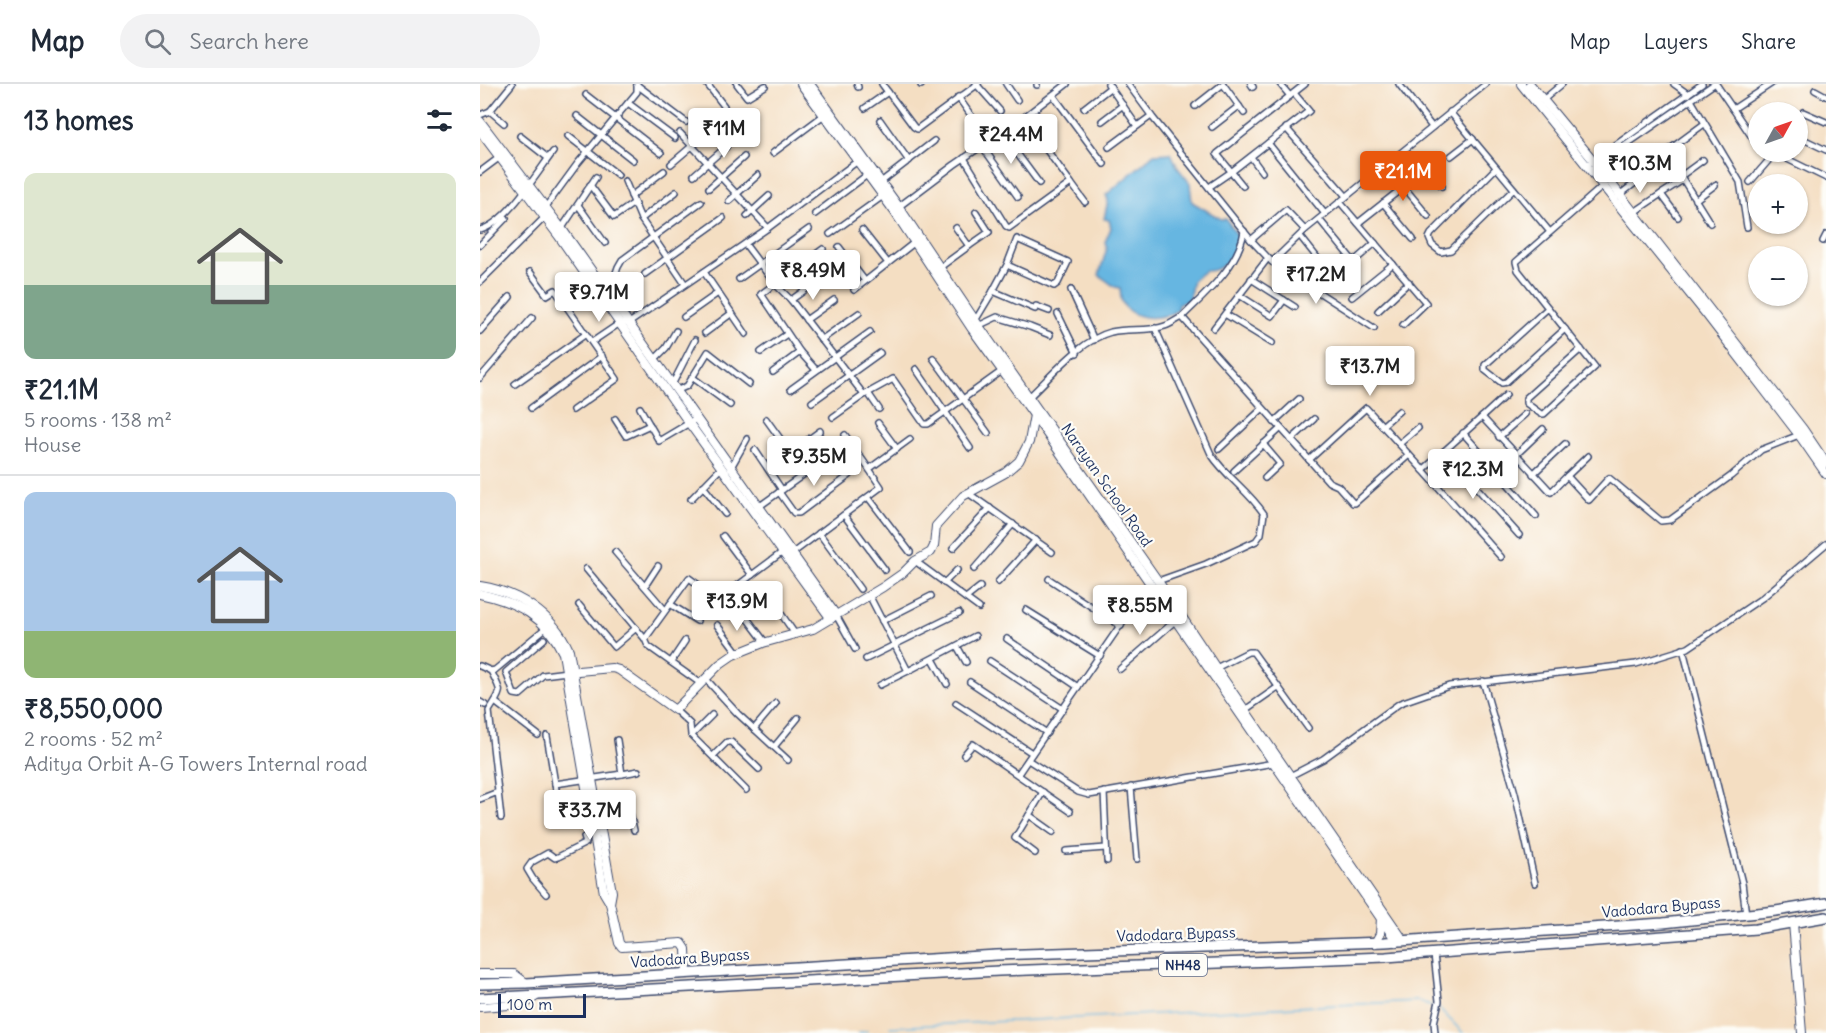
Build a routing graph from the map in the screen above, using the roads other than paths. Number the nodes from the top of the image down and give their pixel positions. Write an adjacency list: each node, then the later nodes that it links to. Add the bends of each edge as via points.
1 (512, 84): 44 (street)
2 (707, 84): 38 (street)
3 (737, 84): 24 (street, via 747,97)
4 (801, 84): 50 (street)
5 (810, 84): 94 (street, Narayan School Road)
6 (882, 84): 27 (street)
7 (977, 84): 32 (street); 45 (street)
8 (1006, 84): 34 (street)
9 (1067, 84): 29 (street)
10 (1128, 84): 52 (street)
11 (1223, 84): 39 (street); 40 (street)
12 (1280, 84): 30 (street)
13 (1305, 84): 30 (street)
14 (1399, 84): 64 (street)
15 (1486, 84): 46 (street)
16 (1521, 84): 101 (street)
17 (1530, 84): 35 (street)
18 (1562, 84): 35 (street)
19 (1674, 84): 33 (street)
20 (1702, 84): 33 (street)
21 (1715, 84): 33 (street); 43 (street)
22 (1771, 84): 43 (street)
23 (636, 86): 36 (street); 57 (street)
24 (765, 86)
25 (1109, 86): 37 (street); 42 (street)
26 (1815, 90): 31 (street)
27 (888, 92): 32 (street, via 918,129); 41 (street)
28 (586, 95): 53 (street)
29 (1053, 95): 54 (street); 99 (street)
30 (1292, 95): 67 (street, via 1309,111); 106 (street, via 1217,154)
31 (1826, 96)
32 (958, 97): 65 (street)
33 (1689, 97): 60 (street); 101 (street)
34 (1017, 100)
35 (1543, 100): 101 (street)
36 (628, 103): 53 (street); 77 (street)
37 (1123, 105): 56 (street); 62 (street)
38 (724, 106)
39 (1195, 106)
40 (1239, 106): 47 (street); 63 (street)
41 (865, 108)
42 (1084, 108)
43 (1733, 109): 68 (street)
44 (490, 111): 49 (street); 59 (street)
45 (1000, 111)
46 (1450, 112): 64 (street); 73 (street)
47 (1244, 113)
48 (1808, 114): 58 (street)
49 (480, 115)
50 (824, 115): 85 (street); 94 (street)
51 (577, 116): 70 (street)
52 (1151, 116): 62 (street); 126 (street)
53 (615, 117): 70 (street); 84 (street)
54 (1023, 118): 69 (street); 120 (street)
55 (880, 120): 96 (street)
56 (1102, 121)
57 (686, 122)
58 (1826, 122)
59 (504, 123)
60 (1704, 124): 90 (street, via 1666,152); 165 (street, via 1740,182)
61 (481, 126): 87 (street); 129 (street)
62 (1137, 126): 80 (street)
63 (1212, 127)
64 (1432, 127): 137 (street)
65 (980, 128)
66 (710, 129): 77 (street)
67 (1286, 129): 76 (street); 137 (street)
68 (1748, 130)
69 (1002, 133): 78 (street); 119 (street)
70 (601, 135): 82 (street); 93 (street)
71 (520, 136): 91 (street)
72 (568, 136): 82 (street)
73 (1473, 139): 86 (street); 102 (street)
74 (934, 141): 96 (street)
75 (1808, 141): 81 (street)
76 (1268, 143): 89 (street); 154 (street)
77 (692, 146): 97 (street); 98 (street)
78 (982, 146): 92 (street); 138 (street)
79 (726, 147): 97 (street)
80 (1109, 147)
81 (1826, 150)
82 (587, 151): 109 (street); 148 (street)
83 (553, 152): 91 (street)
84 (662, 153)
85 (773, 153)
86 (1451, 156)
87 (500, 157): 105 (street); 129 (street)
88 (744, 157): 114 (street)
89 (1251, 157): 106 (street); 107 (street)
90 (1669, 157): 115 (street); 139 (street)
91 (549, 158): 129 (street)
92 (964, 158): 120 (street, via 1007,228); 149 (street)
93 (633, 160)
94 (860, 160): 112 (street); 118 (street, Narayan School Road); 166 (street)
95 (1703, 160): 115 (street)
96 (909, 161): 118 (street)
97 (708, 163): 110 (street); 114 (street)
98 (671, 164)
99 (1104, 164)
100 (1434, 164): 103 (street)
101 (1592, 165): 125 (street); 139 (street)
102 (1497, 168): 130 (street); 130 (street, via 1431,234 1432,245 1441,252 1451,250)
103 (1427, 169): 124 (street); 127 (street)
104 (664, 171): 134 (street)
105 (480, 172)
106 (1231, 172): 123 (street); 126 (street)
107 (1262, 172)
108 (1757, 174): 116 (street, via 1776,153)
109 (618, 175)
110 (694, 175)
111 (758, 175): 132 (street)
112 (867, 175): 136 (street); 153 (street)
113 (596, 177): 121 (street)
114 (721, 177): 128 (street); 132 (street)
115 (1682, 178): 133 (street); 140 (street)
116 (1826, 178)
117 (625, 181): 134 (street)
118 (881, 182): 149 (street, Narayan School Road)
119 (1039, 183)
120 (1071, 183): 143 (street)
121 (590, 185): 146 (street, via 614,217); 147 (street)
122 (1715, 185): 140 (street)
123 (1243, 186)
124 (1442, 186)
125 (1604, 186): 139 (street); 174 (street)
126 (1209, 187): 172 (street)
127 (1404, 187): 145 (street); 156 (street)
128 (709, 188)
129 (527, 189): 148 (street); 159 (street); 168 (street, via 496,222)
130 (1514, 189): 174 (street)
131 (676, 192): 161 (street)
132 (737, 194): 141 (street); 150 (street)
133 (1661, 194): 152 (street); 157 (street)
134 (631, 196): 146 (street)
135 (770, 196): 150 (street)
136 (883, 196): 149 (street); 175 (street)
137 (1346, 196): 144 (street)
138 (1018, 197)
139 (1616, 197): 152 (street); 306 (street)
140 (1695, 200): 164 (street)
141 (729, 201)
142 (701, 202): 177 (street)
143 (1085, 202)
144 (1340, 202): 154 (street); 163 (street)
145 (1383, 203): 163 (street); 178 (street)
146 (634, 204): 161 (street)
147 (578, 205): 173 (street); 181 (street)
148 (545, 207): 173 (street)
149 (896, 209): 180 (street); 195 (street, Narayan School Road)
150 (753, 211): 155 (street); 166 (street)
151 (976, 212): 185 (street, via 989,232)
152 (1633, 213): 325 (street)
153 (815, 214)
154 (1324, 214): 162 (street)
155 (747, 216)
156 (1428, 216)
157 (1678, 217)
158 (506, 218): 183 (street)
159 (544, 218): 173 (street); 204 (street)
160 (723, 218): 188 (street)
161 (641, 219): 177 (street)
162 (1319, 219): 171 (street); 190 (street)
163 (1358, 223): 182 (street)
164 (1710, 223)
165 (1747, 227)
166 (768, 228): 184 (street)
167 (956, 228): 185 (street)
168 (480, 230)
169 (809, 230): 192 (street)
170 (862, 230): 191 (street)
171 (1305, 230): 176 (street); 179 (street, via 1286,210)
172 (1244, 231): 179 (street); 229 (street, via 1241,248 1227,268)
173 (560, 232): 213 (street); 232 (street)
174 (1550, 232): 221 (street, via 1516,265)
175 (830, 234)
176 (1299, 236): 189 (street); 202 (street)
177 (653, 238): 188 (street); 213 (street, via 621,262)
178 (1413, 239)
179 (1251, 240): 189 (street)
180 (915, 242): 191 (street); 235 (street)
181 (605, 243)
182 (1375, 243): 190 (street); 193 (street)
183 (480, 244)
184 (744, 244): 192 (street); 197 (street)
185 (969, 246): 195 (street)
186 (839, 247): 203 (street)
187 (823, 249): 207 (street)
188 (667, 258): 198 (street); 206 (street)
189 (1270, 260): 201 (street); 238 (street)
190 (1354, 262): 202 (street)
191 (888, 263): 203 (street)
192 (760, 264): 200 (street); 207 (street)
193 (1393, 264): 205 (street); 216 (street)
194 (1007, 265): 194 (street, via 1054,286 1068,262 1017,239); 211 (street)
195 (939, 268): 235 (street, Narayan School Road)
196 (530, 272): 244 (street, via 547,295 555,290)
197 (704, 272): 206 (street); 212 (street)
198 (645, 274)
199 (823, 277): 217 (street)
200 (739, 279)
201 (1251, 279): 214 (street); 219 (street)
202 (1334, 279): 208 (street)
203 (865, 281): 209 (street)
204 (480, 282)
205 (1409, 282): 222 (street); 234 (street, via 1426,303)
206 (686, 284): 233 (street)
207 (775, 284): 217 (street); 246 (street, via 761,294)
208 (1327, 285)
209 (854, 290)
210 (1071, 290): 248 (street)
211 (993, 291): 223 (street); 235 (street)
212 (718, 292): 225 (street); 228 (street)
213 (608, 295): 233 (street)
214 (1239, 295): 219 (street, via 1272,316); 227 (street)
215 (510, 297): 240 (street)
216 (1352, 297)
217 (791, 300): 231 (street)
218 (834, 300): 231 (street)
219 (1284, 300): 220 (street)
220 (1295, 307)
221 (1548, 308): 239 (street); 239 (street, via 1485,365 1485,370 1505,383)
222 (1378, 310)
223 (1049, 311)
224 (859, 312): 250 (street)
225 (732, 313): 243 (street); 245 (street)
226 (1058, 314): 256 (street)
227 (1225, 314): 237 (street); 252 (street)
228 (684, 317)
229 (1182, 317): 236 (street); 283 (street)
230 (532, 318): 267 (street)
231 (806, 320): 250 (street)
232 (620, 323): 233 (street); 251 (street); 294 (street)
233 (629, 323): 261 (street)
234 (1403, 324)
235 (975, 325): 247 (street, via 997,317); 264 (street); 276 (street, Narayan School Road)
236 (1155, 328): 248 (street, via 1131,329); 367 (street, via 1211,454 1222,471 1240,484 1264,514 1256,541 1206,564)
237 (1214, 328)
238 (1374, 328)
239 (1565, 329): 253 (street)
240 (480, 331)
241 (676, 331): 261 (street)
242 (870, 332): 259 (street)
243 (705, 333)
244 (586, 334): 251 (street); 269 (street)
245 (746, 334)
246 (787, 334): 254 (street); 255 (street)
247 (1050, 335)
248 (1094, 339): 256 (street)
249 (695, 340): 271 (street)
250 (820, 340): 259 (street)
251 (592, 342): 258 (street)
252 (1272, 343)
253 (1581, 349): 253 (street, via 1593,370 1544,414 1526,403 1526,398)
254 (761, 352)
255 (800, 352): 263 (street); 265 (street)
256 (1077, 352): 276 (street)
257 (880, 353): 266 (street)
258 (602, 356): 280 (street); 284 (street, via 617,379)
259 (835, 357): 263 (street); 266 (street)
260 (933, 358): 275 (street)
261 (655, 359): 271 (street)
262 (916, 369): 286 (street)
263 (816, 370): 272 (street)
264 (1002, 371): 275 (street); 276 (street)
265 (773, 372)
266 (849, 375): 273 (street); 278 (street)
267 (480, 378)
268 (692, 378): 270 (street, via 708,352); 271 (street, via 685,388); 279 (street)
269 (515, 384)
270 (749, 384)
271 (675, 387): 294 (street)
272 (790, 389)
273 (866, 394): 282 (street); 286 (street, via 892,378 924,424); 289 (street)
274 (1506, 395): 290 (street)
275 (963, 399): 286 (street); 303 (street)
276 (1026, 399): 288 (street); 367 (street, Narayan School Road)
277 (1299, 399): 295 (street)
278 (813, 402)
279 (730, 405)
280 (531, 408)
281 (640, 408): 297 (street)
282 (879, 409)
283 (1262, 409): 295 (street); 316 (street)
284 (573, 410)
285 (1399, 411): 298 (street)
286 (945, 412): 314 (street)
287 (1525, 414): 307 (street)
288 (1034, 415): 339 (street, via 1029,442 1019,461); 367 (street)
289 (833, 417)
290 (1482, 417): 304 (street); 307 (street)
291 (615, 418): 297 (street, via 626,436)
292 (766, 419): 319 (street)
293 (1314, 419): 310 (street)
294 (693, 421): 297 (street, via 659,441); 326 (street); 327 (street)
295 (1274, 422): 300 (street)
296 (878, 423): 315 (street)
297 (650, 425)
298 (1382, 426): 312 (street); 324 (street, via 1365,408)
299 (1418, 428): 312 (street)
300 (1280, 429): 310 (street); 311 (street)
301 (1543, 429): 322 (street)
302 (819, 431): 319 (street)
303 (988, 433)
304 (1463, 433): 318 (street); 346 (street)
305 (845, 435): 328 (street)
306 (1799, 435): 333 (street); 335 (street, via 1761,450 1670,520 1660,521 1609,478 1589,500)
307 (1499, 437): 322 (street)
308 (747, 439): 327 (street)
309 (910, 440): 315 (street)
310 (1291, 440): 324 (street)
311 (1263, 444): 330 (street); 336 (street, via 1280,464)
312 (1399, 444): 321 (street)
313 (1564, 444): 332 (street)
314 (969, 448)
315 (897, 449): 328 (street)
316 (1219, 449)
317 (755, 450): 338 (street)
318 (1444, 450): 329 (street); 349 (street)
319 (790, 453): 331 (street)
320 (831, 455): 331 (street)
321 (1409, 455): 324 (street, via 1354,504); 329 (street)
322 (1516, 455): 332 (street)
323 (1588, 456): 335 (street)
324 (1309, 460)
325 (1826, 463)
326 (721, 468): 337 (street); 343 (street)
327 (730, 469): 343 (street)
328 (869, 469): 340 (street, via 881,487)
329 (1422, 470): 358 (street)
330 (1234, 471)
331 (805, 474): 338 (street)
332 (1533, 474): 335 (street, via 1551,492)
333 (1826, 474)
334 (850, 476): 338 (street, via 799,513 794,513)
335 (1566, 476)
336 (1265, 478)
337 (703, 486): 341 (street); 344 (street)
338 (781, 491): 343 (street)
339 (968, 493): 342 (street); 359 (street, via 937,524 933,549)
340 (868, 496): 345 (street); 355 (street)
341 (691, 498)
342 (990, 508): 347 (street); 353 (street)
343 (755, 509): 357 (street)
344 (725, 514)
345 (844, 515): 348 (street); 363 (street)
346 (1536, 516)
347 (1013, 524): 351 (street); 362 (street)
348 (819, 533): 357 (street); 374 (street)
349 (1519, 535)
350 (723, 536): 365 (street)
351 (1036, 540): 356 (street); 368 (street)
352 (1826, 544): 406 (street, via 1762,598)
353 (953, 548)
354 (615, 552): 371 (street)
355 (910, 552)
356 (1052, 552)
357 (787, 553): 365 (street); 388 (street)
358 (1500, 557)
359 (915, 561): 369 (street); 378 (street)
360 (658, 566): 371 (street)
361 (586, 569): 395 (street)
362 (974, 569)
363 (885, 570)
364 (957, 570): 369 (street)
365 (752, 575): 375 (street)
366 (1049, 579): 394 (street)
367 (1154, 580): 389 (street); 394 (street); 415 (street, Narayan School Road)
368 (998, 582)
369 (944, 583): 380 (street)
370 (480, 586): 392 (street, via 518,598)
371 (645, 586): 385 (street)
372 (980, 587): 380 (street)
373 (764, 589): 396 (street)
374 (860, 589)
375 (729, 592)
376 (480, 594): 392 (street, via 511,602)
377 (711, 594): 381 (street, via 689,578)
378 (869, 595): 388 (street); 391 (street)
379 (931, 596): 391 (street)
380 (966, 598): 383 (street)
381 (670, 604): 385 (street); 390 (street)
382 (579, 605): 395 (street, via 614,647)
383 (979, 608)
384 (740, 609): 402 (street)
385 (665, 610): 399 (street)
386 (1026, 610): 408 (street)
387 (959, 613): 403 (street)
388 (833, 617): 396 (street); 405 (street)
389 (1176, 620): 416 (street); 448 (street)
390 (697, 621)
391 (882, 621): 403 (street)
392 (549, 625): 417 (street); 419 (street)
393 (717, 625): 407 (street)
394 (1121, 626): 408 (street)
395 (636, 628): 399 (street)
396 (795, 634): 402 (street)
397 (975, 636): 404 (street)
398 (544, 639): 419 (street, via 506,672 514,694 520,695 543,675)
399 (645, 639): 412 (street, via 648,646)
400 (1007, 639): 425 (street)
401 (685, 641): 412 (street)
402 (765, 642): 407 (street)
403 (895, 645): 409 (street); 418 (street)
404 (957, 646): 410 (street); 413 (street)
405 (855, 649)
406 (1683, 650): 421 (street, via 1636,664); 479 (street, via 1742,883)
407 (738, 653): 420 (street)
408 (1100, 656): 425 (street)
409 (866, 659)
410 (933, 659): 418 (street); 423 (street)
411 (990, 661): 430 (street)
412 (671, 662): 420 (street)
413 (966, 662)
414 (480, 666): 417 (street)
415 (1216, 668): 426 (street, via 1251,651); 432 (street, Narayan School Road)
416 (1120, 669)
417 (491, 671): 427 (street, via 501,690)
418 (908, 671): 424 (street)
419 (571, 672): 431 (street, via 620,670); 454 (street); 455 (street)
420 (702, 680): 431 (street); 436 (street)
421 (1483, 681): 453 (street, via 1456,684 1400,703 1323,759); 476 (street, via 1515,793)
422 (970, 682): 437 (street)
423 (946, 684)
424 (880, 685)
425 (1078, 687): 430 (street)
426 (1278, 687): 432 (street); 435 (street)
427 (495, 702): 438 (street); 459 (street, via 489,713)
428 (776, 703): 436 (street)
429 (956, 703): 443 (street)
430 (1063, 709): 437 (street)
431 (675, 710): 439 (street, via 690,724)
432 (1245, 710): 453 (street, Narayan School Road)
433 (712, 715): 439 (street)
434 (798, 718): 442 (street)
435 (1308, 728)
436 (754, 729): 442 (street)
437 (1047, 733): 443 (street)
438 (538, 735)
439 (691, 735): 445 (street)
440 (547, 736): 456 (street)
441 (617, 740): 451 (street)
442 (774, 747): 446 (street)
443 (1032, 753): 447 (street)
444 (964, 755): 452 (street, via 973,744)
445 (713, 756): 449 (street, via 731,742); 458 (street)
446 (788, 760)
447 (1028, 760): 452 (street); 461 (street, via 1084,795)
448 (1274, 763): 457 (street); 481 (street)
449 (759, 769)
450 (638, 771): 451 (street)
451 (622, 774): 455 (street)
452 (1018, 774): 460 (street)
453 (1290, 776): 483 (street, Narayan School Road, via 1380,904)
454 (583, 779): 455 (street); 456 (street); 469 (street)
455 (592, 779): 463 (street)
456 (555, 784): 467 (street)
457 (1131, 787): 461 (street); 474 (street)
458 (746, 790)
459 (498, 792): 462 (street); 466 (street)
460 (1043, 792): 464 (street); 465 (street)
461 (1104, 792): 471 (street)
462 (480, 800)
463 (597, 810): 468 (street, via 628,805); 469 (street)
464 (1070, 811)
465 (1029, 815): 470 (street); 473 (street, via 1015,838)
466 (501, 818)
467 (561, 819)
468 (634, 830)
469 (597, 831): 477 (street, via 584,837 586,843 558,857 548,853 532,862 527,869); 486 (street, via 604,893 620,945 682,943)
470 (1053, 832)
471 (1106, 848): 472 (street); 475 (street)
472 (1066, 851)
473 (1035, 853)
474 (1137, 859)
475 (1107, 861)
476 (1535, 883)
477 (546, 894)
478 (1826, 903): 479 (highway, Vadodara Bypass / NH48)
479 (1746, 915): 483 (highway, Vadodara Bypass / NH48)
480 (1826, 917): 482 (highway, Vadodara Bypass / NH48)
481 (1381, 918): 483 (street); 484 (street)
482 (1793, 923): 485 (highway, Vadodara Bypass / NH48); 494 (street)
483 (1401, 941): 484 (highway, Vadodara Bypass / NH48)
484 (1375, 943): 486 (highway, Vadodara Bypass / NH48, via 997,955)
485 (1434, 954): 490 (highway, Vadodara Bypass / NH48); 493 (street, via 1439,1003)
486 (687, 973): 488 (highway, Vadodara Bypass / NH48)
487 (480, 974): 488 (street, via 514,974)
488 (526, 983): 489 (highway, NH48)
489 (480, 984)
490 (538, 995): 491 (highway, NH48); 492 (street, via 525,1004)
491 (480, 998)
492 (480, 1007)
493 (1435, 1033)
494 (1803, 1033)

